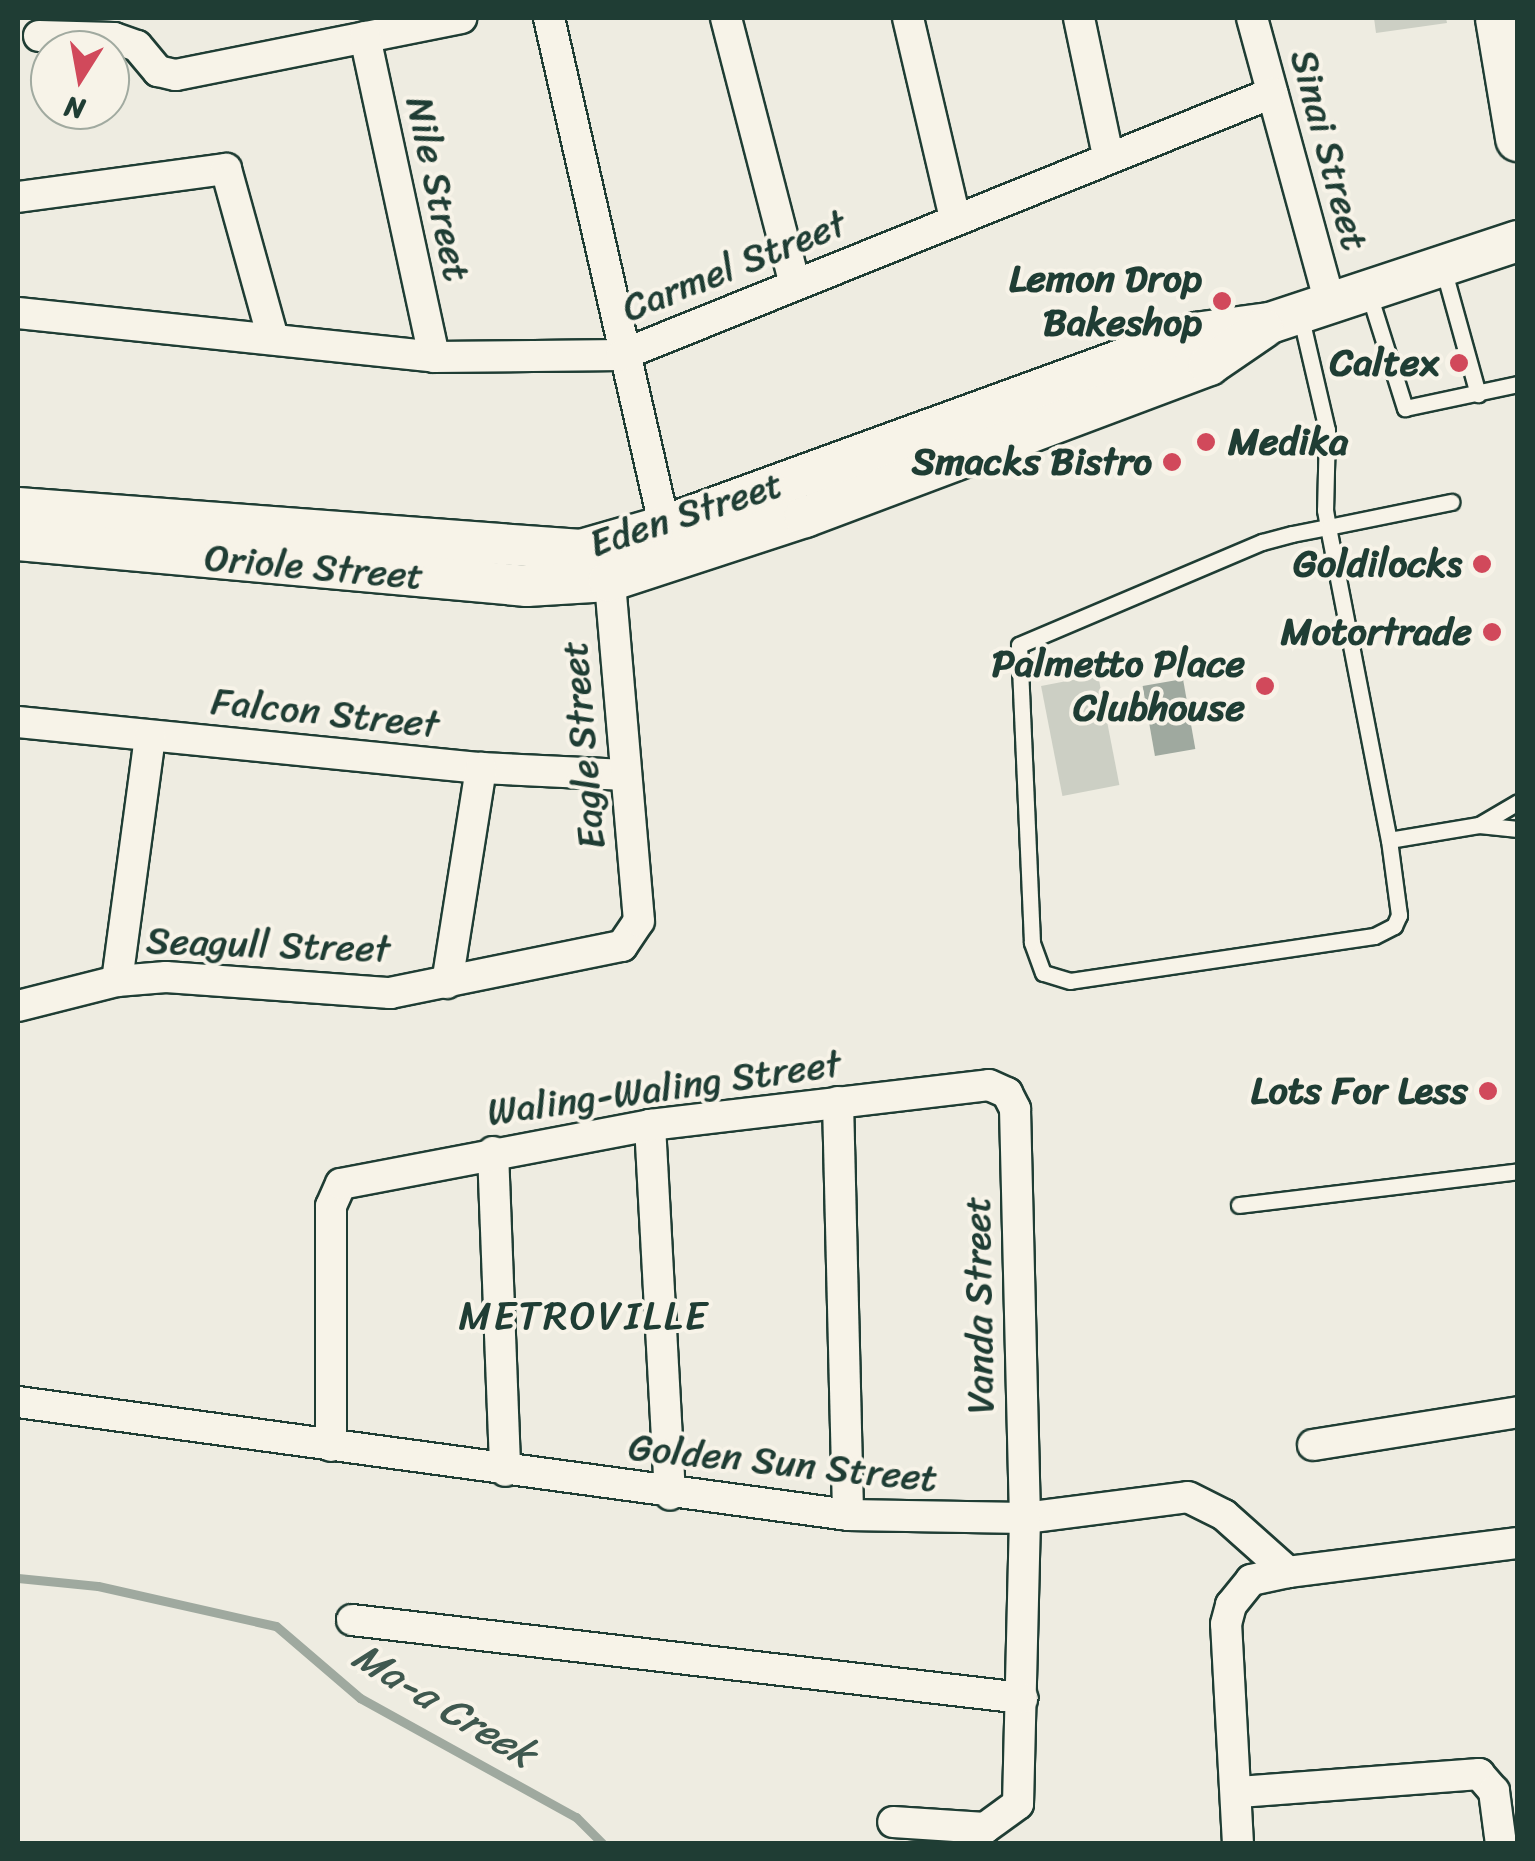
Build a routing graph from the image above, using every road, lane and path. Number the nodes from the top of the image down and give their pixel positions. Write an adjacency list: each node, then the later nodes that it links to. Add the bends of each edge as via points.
1 (461, 18): 8 (street)
2 (549, 18): 21 (street)
3 (726, 18): 17 (street)
4 (908, 18): 14 (street)
5 (1079, 18): 12 (street)
6 (1252, 18): 10 (street, Sinai Street)
7 (1498, 18): 11 (main road)
8 (364, 37): 9 (street, via 198,72 158,71); 22 (street, Nile Street)
9 (130, 44)
10 (1272, 93): 12 (street, Carmel Street); 18 (street, Sinai Street)
11 (1518, 138)
12 (1108, 156): 14 (street, Carmel Street)
13 (18, 197): 20 (street, via 226,169)
14 (956, 219): 17 (street, Carmel Street)
15 (1518, 241): 16 (main road, Eden Street)
16 (1443, 266): 18 (main road, Eden Street); 24 (lane)
17 (796, 284): 21 (street, Carmel Street)
18 (1317, 308): 24 (lane, via 1400,404 1416,410); 27 (lane); 29 (main road, Eden Street, via 1209,365)
19 (18, 313): 20 (street, Carmel Street)
20 (273, 338): 22 (street, Carmel Street)
21 (622, 355): 22 (street, Carmel Street); 29 (street)
22 (434, 357)
23 (1518, 384): 24 (lane)
24 (1478, 394)
25 (1451, 502): 27 (lane)
26 (18, 508): 30 (main road, Eden Street, via 532,550)
27 (1328, 528): 38 (lane); 38 (lane, via 1262,542 1019,645 1036,959 1043,973 1070,982 1385,933 1399,915)
28 (18, 540): 30 (main road, Oriole Street, via 540,587)
29 (668, 544): 30 (main road, Eden Street)
30 (608, 563): 34 (street, Eagle Street)
31 (18, 722): 32 (street, Falcon Street)
32 (150, 736): 33 (street, Falcon Street); 40 (street)
33 (481, 768): 34 (street, Falcon Street); 41 (street)
34 (626, 776): 39 (street, Eagle Street, via 639,921)
35 (1518, 802): 36 (lane)
36 (1478, 825): 37 (lane); 38 (lane)
37 (1518, 829)
38 (1389, 840)
39 (632, 937): 41 (street, Seagull Street, via 610,951)
40 (117, 981): 41 (street, Seagull Street, via 208,976 390,992); 42 (street, Seagull Street)
41 (448, 983)
42 (18, 1006)
43 (1007, 1093): 44 (street, Waling-Waling Street, via 989,1086); 56 (street, Vanda Street, via 1014,1109)
44 (838, 1102): 45 (street, Waling-Waling Street); 55 (street)
45 (650, 1126): 46 (street, Waling-Waling Street); 54 (street)
46 (493, 1152): 52 (street, Waling-Waling Street, via 352,1180 334,1190); 53 (street)
47 (1518, 1171): 48 (lane)
48 (1238, 1205)
49 (18, 1402): 52 (street, Golden Sun Street)
50 (1518, 1412): 51 (street)
51 (1312, 1445)
52 (331, 1446): 53 (street, Golden Sun Street)
53 (505, 1471): 54 (street, Golden Sun Street)
54 (670, 1494): 55 (street, Golden Sun Street)
55 (848, 1515): 56 (street, Golden Sun Street)
56 (1025, 1518): 58 (street, Golden Sun Street, via 1188,1498 1224,1514); 60 (street, Vanda Street)
57 (1518, 1543): 58 (street)
58 (1288, 1572): 61 (street, via 1251,1580 1230,1605)
59 (352, 1620): 60 (street)
60 (1022, 1698): 62 (street, Vanda Street, via 1018,1804 1006,1818 986,1828)
61 (1239, 1792): 63 (street); 64 (street, via 1463,1771 1490,1780)
62 (893, 1822)
63 (1238, 1844)
64 (1502, 1844)

